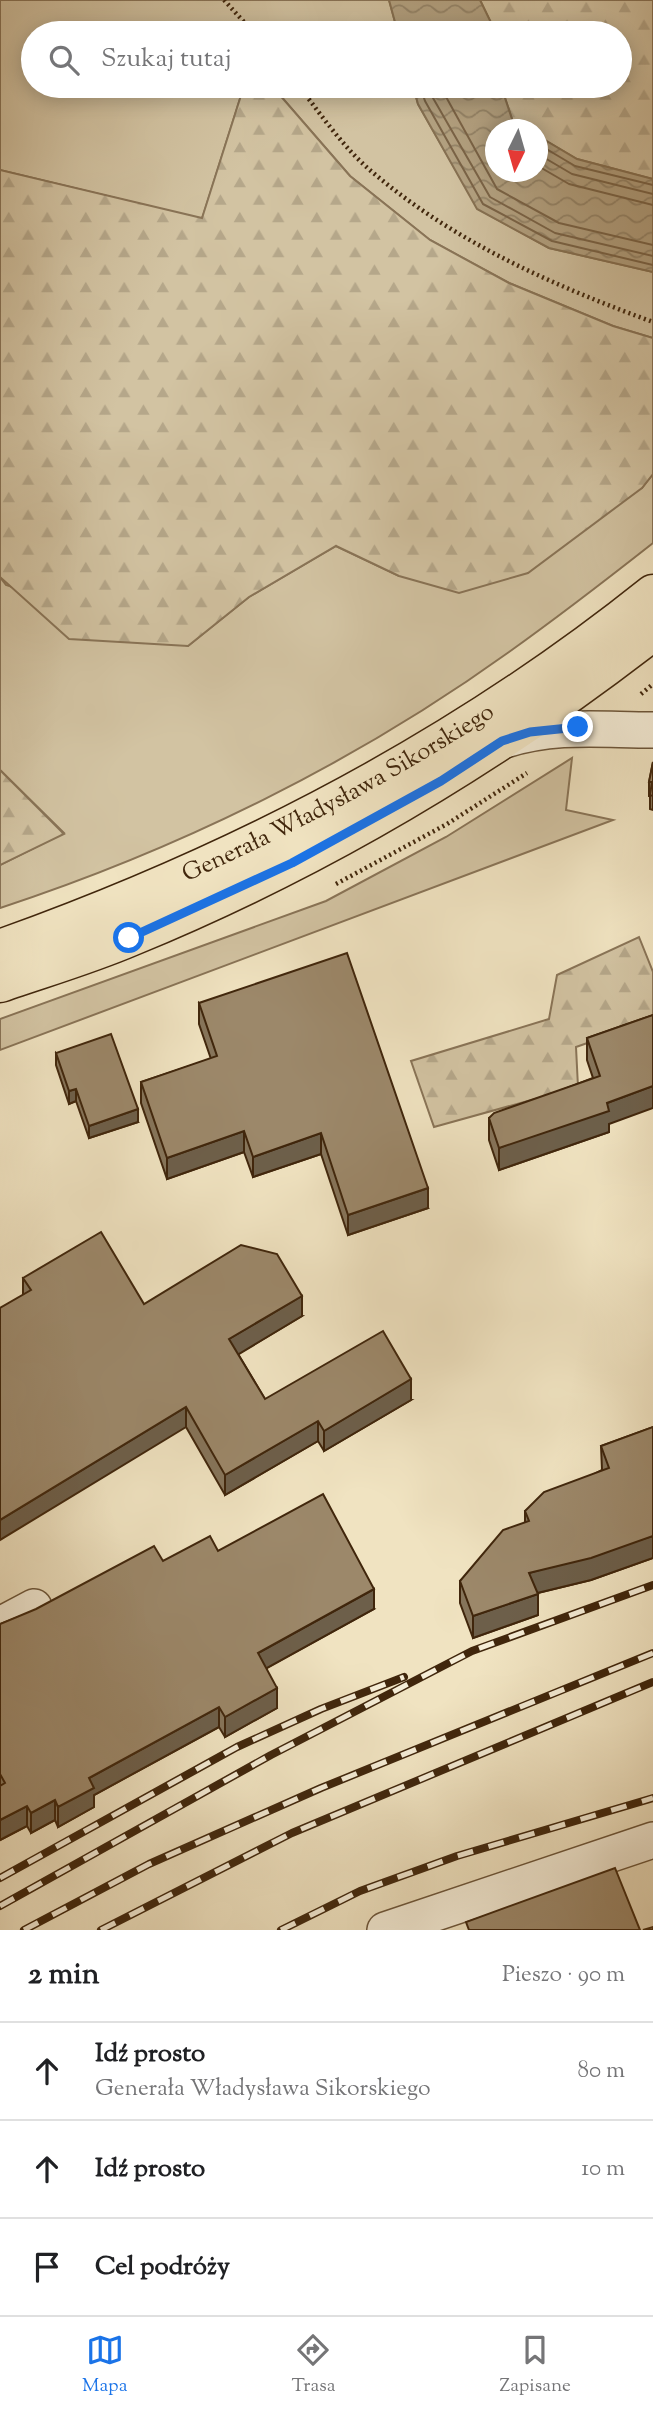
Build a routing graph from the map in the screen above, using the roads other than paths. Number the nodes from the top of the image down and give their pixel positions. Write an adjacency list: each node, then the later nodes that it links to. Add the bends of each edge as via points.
1 (653, 594): 5 (main road, Generała Władysława Sikorskiego, via 538,680 338,803 170,883)
2 (653, 631): 4 (main road, Generała Władysława Sikorskiego)
3 (653, 730): 4 (lane, via 578,727 530,732)
4 (502, 741): 6 (main road, Generała Władysława Sikorskiego, via 441,781 292,863 129,938)
5 (0, 949)
6 (0, 983)
7 (34, 1607): 8 (lane)
8 (0, 1625)
9 (653, 1840): 10 (lane)
10 (385, 1930)

